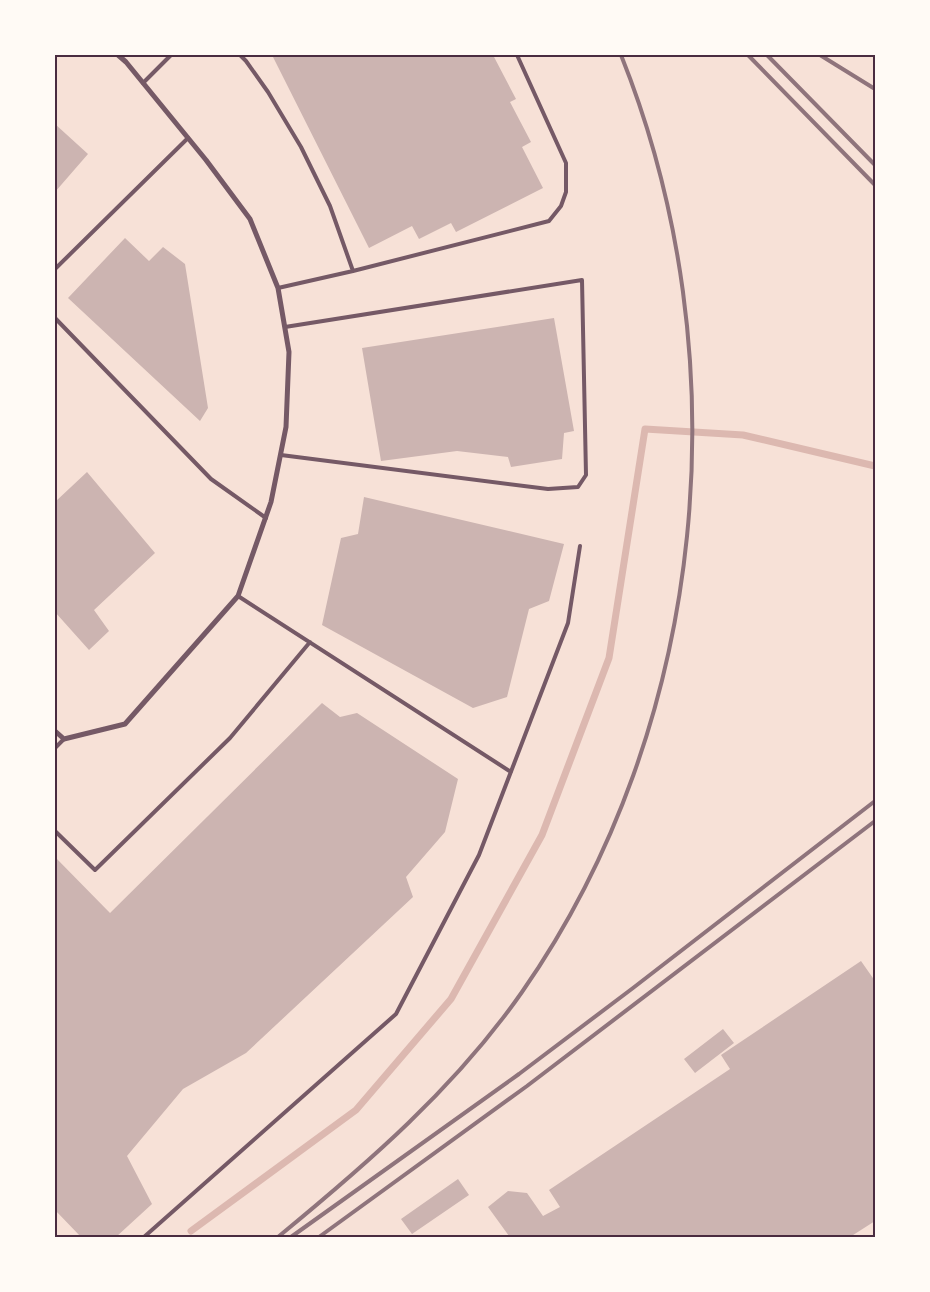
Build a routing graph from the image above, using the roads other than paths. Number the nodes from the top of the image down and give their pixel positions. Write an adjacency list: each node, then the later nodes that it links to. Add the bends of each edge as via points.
1 (118, 55): 5 (street)
2 (171, 55): 5 (lane)
3 (240, 55): 8 (lane, via 268,92 302,147 330,206)
4 (517, 55): 8 (lane, via 566,163 566,192 561,206 549,221)
5 (143, 83): 6 (street)
6 (188, 138): 7 (lane); 9 (street, via 250,219)
7 (55, 269)
8 (353, 271): 9 (lane)
9 (278, 288): 11 (street)
10 (55, 318): 13 (lane, via 211,479)
11 (284, 327): 12 (street, via 289,352 286,427); 12 (lane, via 582,280 586,475 578,487 548,489)
12 (280, 455): 13 (street)
13 (266, 518): 15 (street)
14 (580, 546): 20 (lane, via 568,623)
15 (238, 596): 16 (lane); 18 (street, via 125,724)
16 (310, 642): 20 (lane); 21 (lane, via 230,738 95,870)
17 (55, 730): 18 (street)
18 (64, 739): 19 (lane)
19 (55, 748)
20 (511, 772): 22 (lane, via 479,855 396,1014)
21 (55, 831)
22 (144, 1237)

